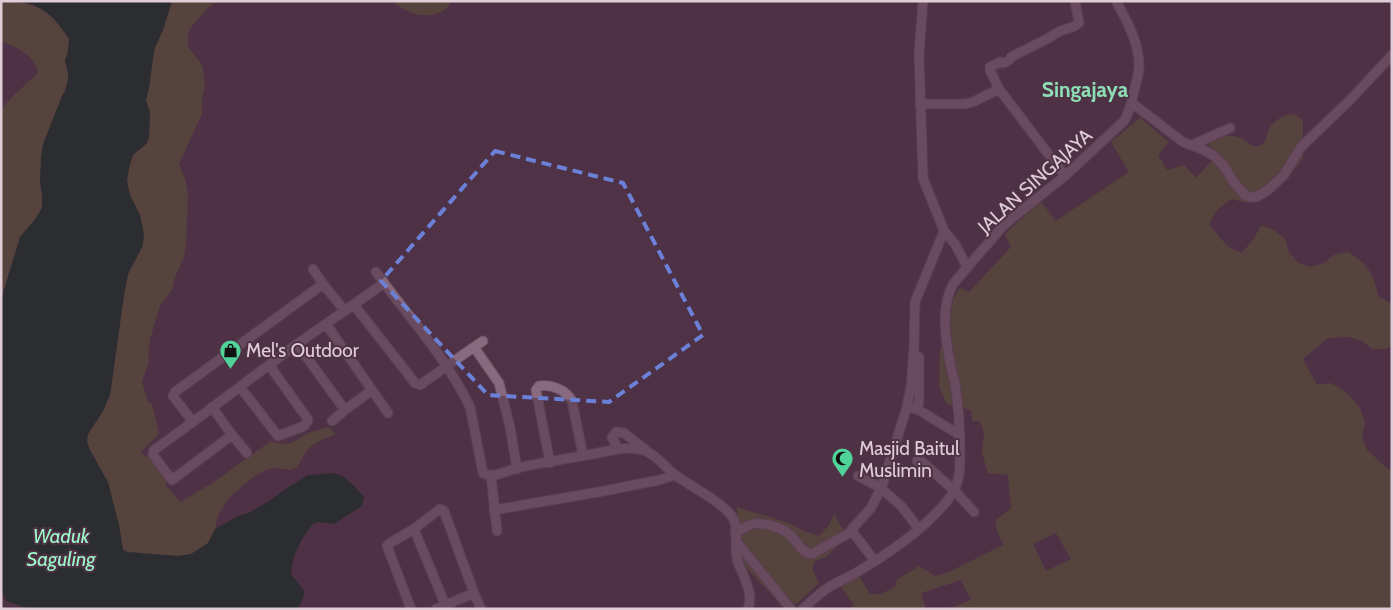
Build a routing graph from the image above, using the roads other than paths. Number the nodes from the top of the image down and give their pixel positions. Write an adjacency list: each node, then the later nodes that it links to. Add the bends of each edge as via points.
1 (923, 1): 7 (street)
2 (1075, 1): 5 (street, via 1076,26 990,67)
3 (1116, 1): 6 (street, JALAN SINGAJAYA, via 1138,52)
4 (1392, 55): 9 (street, via 1301,147 1284,175 1256,197 1245,195 1214,156)
5 (999, 89): 7 (street, via 965,104); 10 (street)
6 (1132, 103): 9 (street, via 1183,142); 10 (street, JALAN SINGAJAYA, via 1130,112 1119,127)
7 (920, 104): 11 (street, via 923,178)
8 (1230, 128): 9 (street)
9 (1192, 145)
10 (1065, 176): 12 (street, JALAN SINGAJAYA, via 1004,226)
11 (944, 230): 12 (street); 29 (street, via 915,302)
12 (967, 267): 35 (street, JALAN SINGAJAYA, via 950,291 945,316)
13 (313, 269): 16 (street)
14 (376, 272): 15 (street)
15 (384, 283): 17 (street); 25 (street)
16 (323, 284): 18 (street); 33 (street, via 174,392 173,396)
17 (354, 304): 18 (street); 25 (street, via 417,384 422,385)
18 (345, 310): 19 (street)
19 (326, 324): 21 (street); 27 (street)
20 (483, 341): 22 (street)
21 (297, 344): 24 (street); 30 (street)
22 (474, 347): 25 (street); 42 (street, via 499,383)
23 (919, 352): 29 (street, via 920,400)
24 (269, 365): 26 (street); 26 (street, via 307,418 304,426 278,436)
25 (447, 366): 44 (street, via 470,407 483,473)
26 (240, 387): 28 (street)
27 (372, 390): 30 (street); 31 (street)
28 (212, 407): 33 (street); 34 (street)
29 (912, 408): 35 (street); 46 (street)
30 (345, 410): 32 (street)
31 (388, 413)
32 (332, 421)
33 (193, 422): 34 (street, via 152,452 172,480)
34 (232, 435): 37 (street)
35 (960, 435): 47 (street, JALAN SINGAJAYA, via 960,477)
36 (618, 449): 38 (street, via 634,448); 38 (street, via 612,437 616,432 624,433); 39 (street)
37 (247, 453)
38 (652, 454): 43 (street)
39 (583, 455): 41 (street); 41 (street, via 569,395 539,386 536,390)
40 (917, 461): 47 (street)
41 (550, 463): 42 (street)
42 (517, 468): 44 (street)
43 (675, 475): 48 (street); 54 (street, via 728,512 734,522)
44 (491, 476): 48 (street)
45 (858, 476): 46 (street)
46 (881, 488): 51 (street); 53 (street, via 871,508)
47 (955, 490): 49 (street); 51 (street, JALAN SINGAJAYA)
48 (494, 510): 52 (street)
49 (974, 512)
50 (414, 529): 56 (street, via 438,510 443,510); 57 (street); 58 (street, via 387,546)
51 (920, 529): 55 (street, JALAN SINGAJAYA)
52 (497, 531)
53 (851, 532): 54 (street, via 812,554 804,551 780,528 750,525); 55 (street)
54 (735, 537): 61 (street, via 737,560 750,600); 62 (street)
55 (875, 561): 63 (street, JALAN SINGAJAYA, via 829,587)
56 (474, 594): 57 (street); 60 (street)
57 (446, 607): 59 (street)
58 (411, 609)
59 (436, 609)
60 (481, 609)
61 (748, 609)
62 (791, 609)
63 (803, 609)

